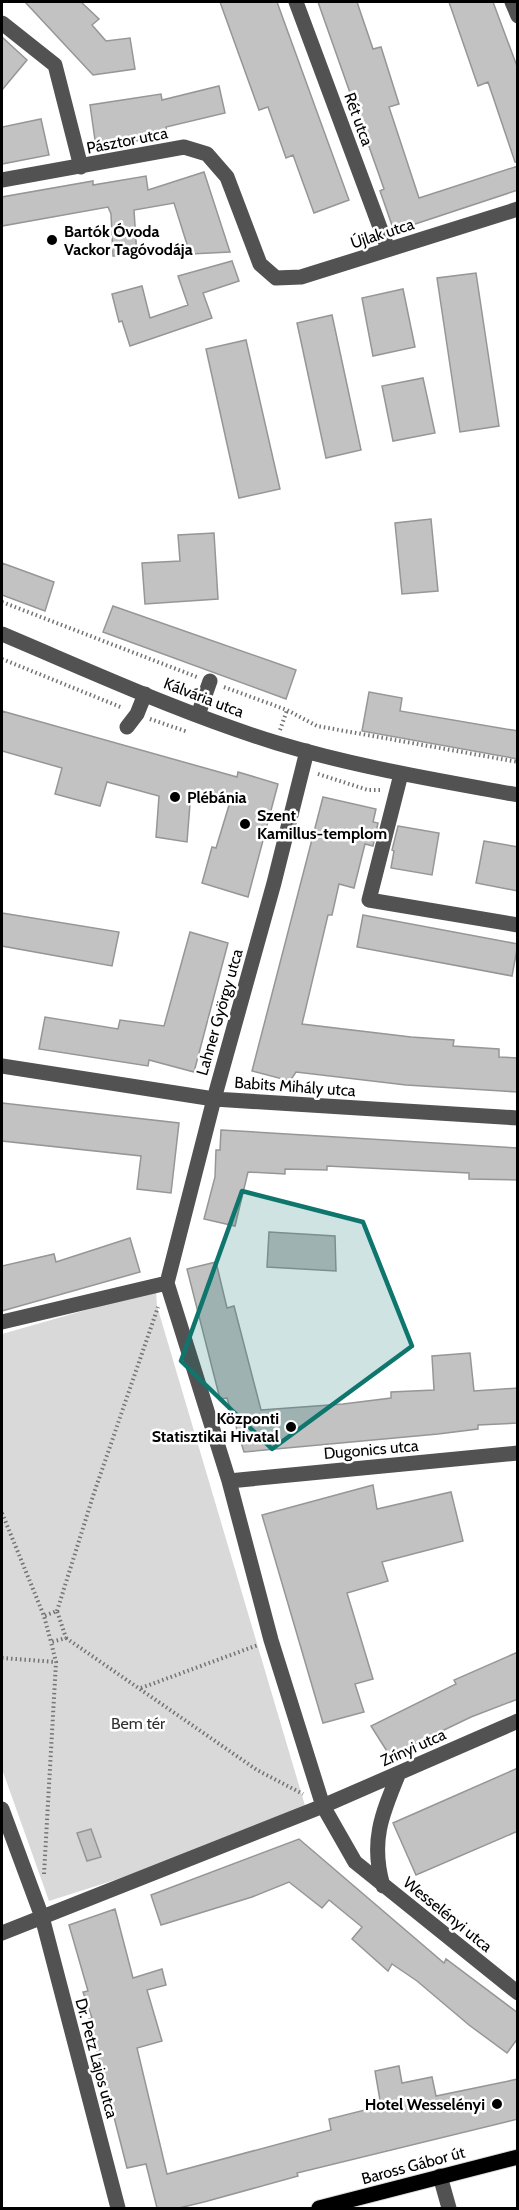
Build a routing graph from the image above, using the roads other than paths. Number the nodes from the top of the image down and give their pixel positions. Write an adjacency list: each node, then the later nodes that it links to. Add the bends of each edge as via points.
1 (296, 2): 8 (street, Rét utca)
2 (512, 2): 3 (street)
3 (518, 16)
4 (2, 23): 5 (street, via 55,65)
5 (81, 167): 6 (street, Pásztor utca); 9 (street, Pásztor utca, via 184,147 207,154 227,177)
6 (2, 180)
7 (518, 209): 8 (street, Újlak utca)
8 (388, 249): 9 (street, Újlak utca, via 301,277 276,278)
9 (260, 264)
10 (2, 634): 12 (street, Kálvária utca)
11 (210, 681): 13 (street)
12 (145, 694): 13 (street, Kálvária utca); 14 (street)
13 (198, 715): 15 (street, Kálvária utca)
14 (127, 727)
15 (306, 751): 16 (street, Kálvária utca); 20 (street, Lahner György utca)
16 (401, 774): 17 (street, Kálvária utca); 18 (street, via 369,900)
17 (518, 795)
18 (518, 925)
19 (2, 1066): 20 (street, Babits Mihály utca)
20 (214, 1099): 21 (street, Babits Mihály utca); 22 (street, Lahner György utca)
21 (518, 1118)
22 (167, 1283): 23 (street); 25 (street)
23 (2, 1322)
24 (518, 1454): 25 (street, Dugonics utca)
25 (229, 1481): 28 (street, via 271,1640)
26 (518, 1721): 27 (street, Zrínyi utca)
27 (399, 1773): 28 (street, Zrínyi utca); 30 (street, Wesselényi utca, via 378,1829 376,1863)
28 (323, 1806): 30 (street, Wesselényi utca, via 355,1862); 31 (street)
29 (2, 1809): 31 (street)
30 (383, 1886): 33 (street, Wesselényi utca)
31 (42, 1917): 32 (street); 36 (street, Dr. Petz Lajos utca)
32 (2, 1933)
33 (518, 1994)
34 (518, 2157): 35 (main road, Baross Gábor út)
35 (440, 2176): 37 (main road, Baross Gábor út); 38 (street)
36 (118, 2208)
37 (318, 2208)
38 (449, 2208)

